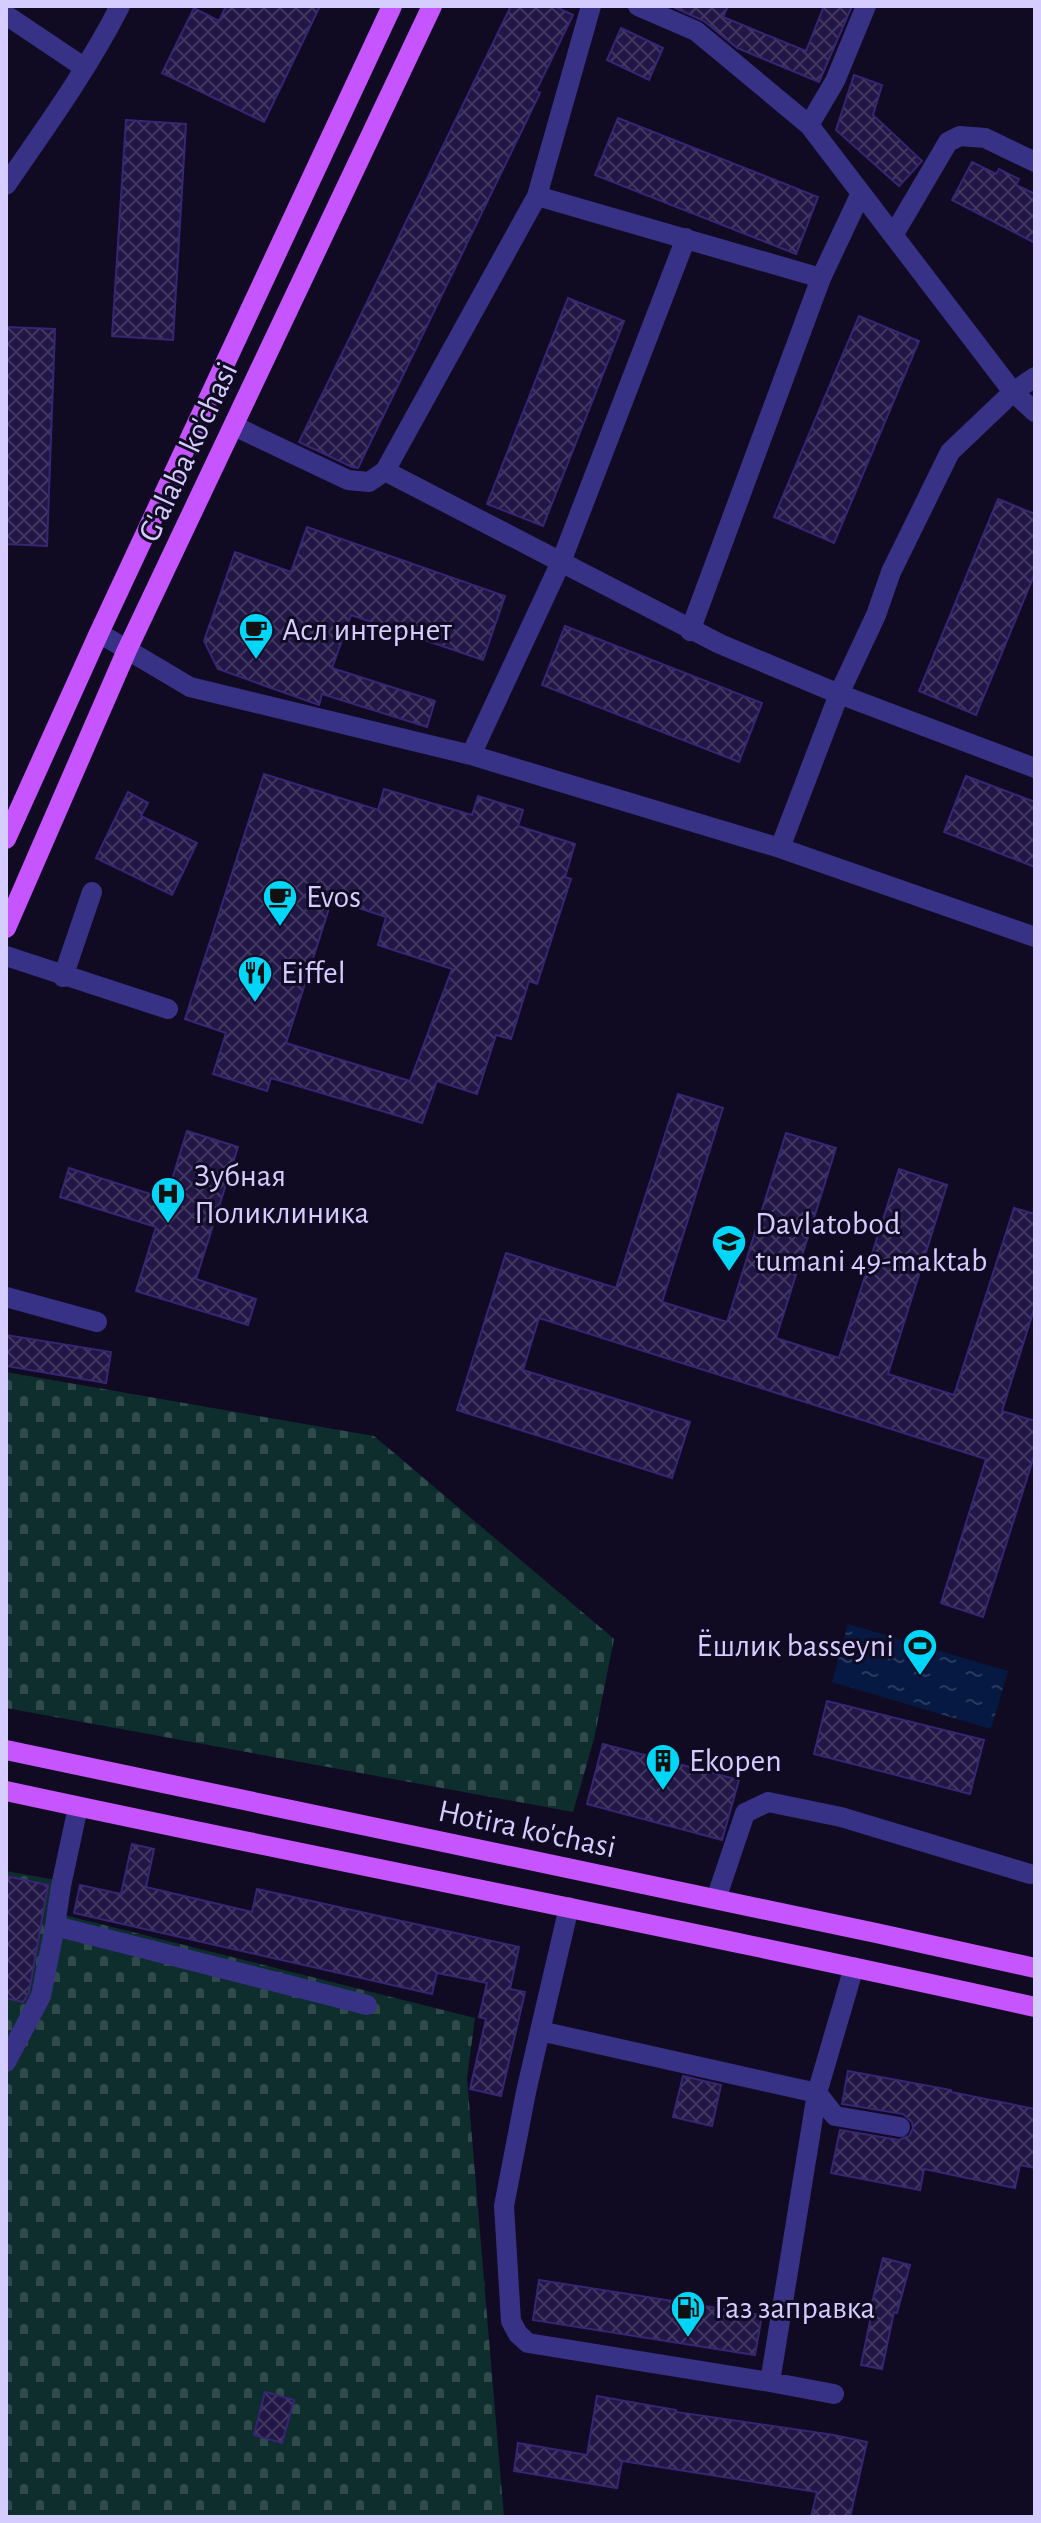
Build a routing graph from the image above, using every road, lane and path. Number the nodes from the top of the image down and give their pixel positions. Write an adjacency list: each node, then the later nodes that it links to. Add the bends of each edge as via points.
1 (120, 6): 8 (street)
2 (392, 6): 24 (main road, G'alaba ko'chasi)
3 (432, 6): 20 (main road, G'alaba ko'chasi)
4 (591, 6): 13 (street)
5 (638, 6): 9 (street, via 696,31)
6 (866, 6): 9 (street, via 835,81)
7 (6, 15): 8 (street)
8 (85, 68): 11 (street)
9 (809, 125): 12 (street)
10 (1035, 162): 14 (street, via 985,138 960,136 948,142)
11 (6, 185)
12 (861, 193): 14 (street); 16 (street)
13 (537, 196): 15 (street); 21 (street)
14 (894, 234): 18 (street)
15 (686, 238): 16 (street); 22 (street)
16 (821, 278): 23 (street)
17 (1035, 377): 18 (street)
18 (1013, 392): 19 (street); 26 (street, via 950,452)
19 (1035, 412)
20 (234, 426): 21 (street, via 348,480 369,482); 25 (main road, G'alaba ko'chasi)
21 (385, 471): 22 (street)
22 (561, 562): 23 (street); 27 (street)
23 (690, 631): 26 (street)
24 (99, 633): 25 (street); 29 (main road, G'alaba ko'chasi)
25 (127, 650): 27 (street, via 190,687); 32 (main road, G'alaba ko'chasi)
26 (839, 694): 28 (street); 30 (street)
27 (471, 755): 30 (street)
28 (1035, 768)
29 (6, 839)
30 (780, 848): 33 (street)
31 (92, 892): 35 (street)
32 (6, 928)
33 (1035, 937)
34 (6, 956): 35 (street)
35 (63, 977): 36 (street)
36 (168, 1009)
37 (6, 1297): 38 (street)
38 (97, 1322)
39 (6, 1750): 43 (main road, Hotira ko'chasi)
40 (6, 1791): 41 (main road)
41 (78, 1807): 44 (main road); 45 (street)
42 (1030, 1874): 43 (street, via 841,1817 768,1802 745,1813)
43 (716, 1899): 47 (main road, Hotira ko'chasi)
44 (569, 1907): 46 (main road); 50 (street)
45 (55, 1926): 48 (street); 51 (street, via 41,1996)
46 (854, 1967): 49 (main road); 52 (street)
47 (1035, 1968)
48 (367, 2005)
49 (1035, 2007)
50 (540, 2031): 52 (street); 54 (street, via 504,2206 511,2321 518,2334 528,2343)
51 (6, 2062)
52 (817, 2093): 53 (street, via 835,2116); 54 (street)
53 (900, 2127)
54 (770, 2382): 55 (street)
55 (834, 2394)

